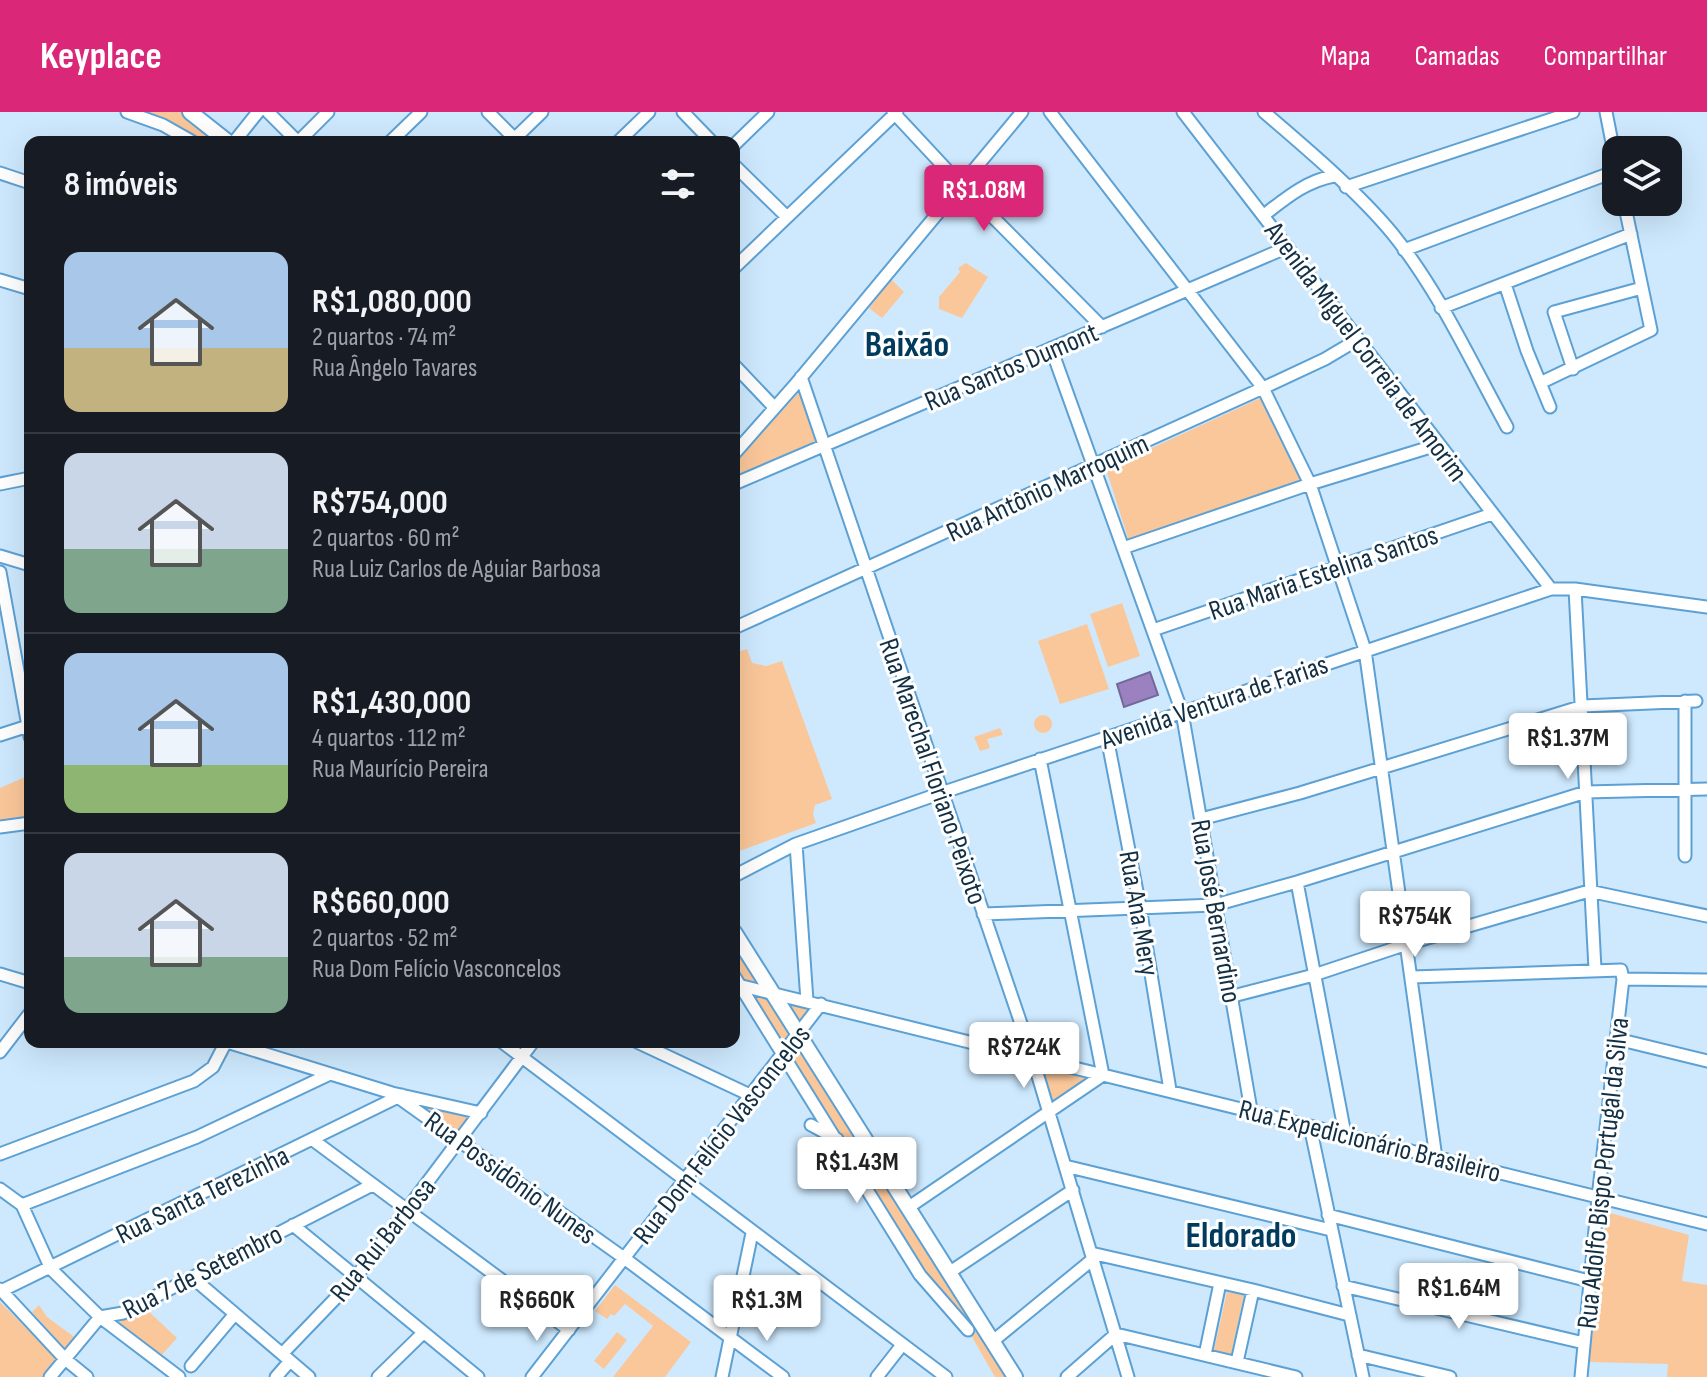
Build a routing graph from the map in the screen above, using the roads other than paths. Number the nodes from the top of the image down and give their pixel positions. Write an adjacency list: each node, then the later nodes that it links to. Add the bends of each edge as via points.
1 (127, 112): 19 (street)
2 (190, 112): 20 (main road)
3 (258, 112): 21 (street)
4 (268, 112): 22 (street)
5 (328, 112): 23 (street)
6 (421, 112): 24 (street)
7 (488, 112): 25 (street)
8 (542, 112): 26 (street)
9 (649, 112): 27 (street)
10 (683, 112): 28 (street)
11 (768, 112): 30 (street)
12 (1022, 112): 36 (street)
13 (1050, 112): 49 (street)
14 (1183, 112): 38 (street, Avenida Miguel Correia de Amorim)
15 (1264, 112): 33 (street)
16 (1573, 112): 37 (street)
17 (1606, 112): 29 (street)
18 (895, 113): 36 (street); 40 (street)
19 (182, 136)
20 (220, 136)
21 (239, 136)
22 (292, 136)
23 (304, 136)
24 (396, 136)
25 (510, 136)
26 (519, 136)
27 (624, 136)
28 (706, 136)
29 (1611, 136)
30 (740, 139)
31 (740, 171): 40 (street)
32 (0, 173): 35 (street)
33 (1334, 176): 37 (street); 38 (street, via 1296,190)
34 (1602, 176): 43 (street)
35 (24, 181)
36 (961, 185): 51 (street); 56 (street)
37 (1346, 187): 43 (street)
38 (1264, 215): 42 (street, Avenida Miguel Correia de Amorim)
39 (1627, 216): 41 (street)
40 (787, 217): 44 (street)
41 (1631, 234): 46 (street); 48 (street)
42 (1288, 247): 49 (street, Rua Santos Dumont); 52 (street, Avenida Miguel Correia de Amorim)
43 (1404, 250): 50 (street)
44 (740, 262)
45 (0, 280): 47 (street)
46 (1505, 284): 50 (street); 57 (street)
47 (24, 287)
48 (1642, 288): 54 (street, via 1651,330); 54 (street, via 1554,312)
49 (1187, 292): 51 (street, Rua Santos Dumont); 58 (street)
50 (1441, 308): 61 (street)
51 (1102, 327): 53 (street, Rua Santos Dumont)
52 (1357, 340): 58 (street, Rua Antônio Marroquim); 62 (street, Avenida Miguel Correia de Amorim)
53 (1051, 348): 63 (street, Rua Santos Dumont); 65 (street, Rua José Bernardino)
54 (1573, 369): 57 (street)
55 (740, 371): 59 (street)
56 (801, 377): 59 (street); 63 (street, Rua Marechal Floriano Peixoto)
57 (1540, 383): 60 (street)
58 (1263, 388): 65 (street, Rua Antônio Marroquim); 69 (street)
59 (774, 407): 64 (street)
60 (1550, 407)
61 (1507, 427)
62 (1437, 445): 69 (street); 70 (street, Avenida Miguel Correia de Amorim)
63 (825, 446): 67 (street, Rua Santos Dumont); 75 (street, Rua Marechal Floriano Peixoto)
64 (740, 447)
65 (1094, 465): 71 (street, Rua José Bernardino); 75 (street, Rua Antônio Marroquim)
66 (24, 479): 68 (street)
67 (740, 479)
68 (0, 484)
69 (1310, 484): 71 (street); 74 (street)
70 (1492, 514): 74 (street, Rua Maria Estelina Santos); 77 (street, Avenida Miguel Correia de Amorim)
71 (1123, 548): 81 (street, Rua José Bernardino)
72 (0, 556): 73 (street)
73 (24, 563)
74 (1339, 566): 81 (street, Rua Maria Estelina Santos); 82 (street)
75 (865, 570): 80 (street, Rua Antônio Marroquim); 94 (street, Rua Marechal Floriano Peixoto)
76 (0, 572): 83 (street)
77 (1551, 589): 78 (street, Avenida Ventura de Farias); 82 (street, Avenida Ventura de Farias)
78 (1575, 589): 79 (street, Avenida Ventura de Farias); 84 (street)
79 (1707, 607)
80 (740, 625)
81 (1153, 630): 85 (street, Rua José Bernardino)
82 (1365, 650): 85 (street, Avenida Ventura de Farias); 90 (street)
83 (24, 704)
84 (1583, 706): 90 (street); 91 (street, via 1690,701); 93 (street)
85 (1182, 712): 88 (street, Avenida Ventura de Farias); 95 (street, Rua José Bernardino)
86 (24, 733): 87 (street)
87 (0, 735)
88 (1107, 737): 89 (street, Avenida Ventura de Farias); 105 (street, Rua Ana Mery)
89 (1040, 759): 94 (street, Avenida Ventura de Farias); 106 (street)
90 (1381, 768): 95 (street); 99 (street)
91 (1684, 789): 92 (street); 93 (street); 100 (street)
92 (1707, 789)
93 (1586, 792): 99 (street); 103 (street)
94 (941, 793): 98 (street, Avenida Ventura de Farias); 107 (street, Rua Marechal Floriano Peixoto)
95 (1201, 819): 104 (street, Rua José Bernardino)
96 (24, 824): 97 (street)
97 (0, 827)
98 (796, 844): 101 (street, Avenida Ventura de Farias); 122 (street)
99 (1393, 852): 102 (street); 110 (street)
100 (1685, 856)
101 (740, 873)
102 (1297, 882): 104 (street); 114 (street)
103 (1589, 891): 108 (street); 110 (street); 111 (street)
104 (1215, 905): 105 (street); 121 (street, Rua José Bernardino)
105 (1140, 907): 106 (street); 139 (street, Rua Ana Mery)
106 (1069, 909): 107 (street); 138 (street)
107 (983, 914): 134 (street, Rua Marechal Floriano Peixoto)
108 (1707, 916)
109 (740, 941): 120 (main road)
110 (1407, 944): 114 (street); 115 (street)
111 (1595, 969): 113 (street); 115 (street)
112 (0, 974): 117 (street)
113 (1622, 974): 116 (street); 126 (street, Rua Adolfo Bispo Portugal da Silva)
114 (1314, 975): 121 (street); 147 (street)
115 (1412, 977): 152 (street)
116 (1707, 980)
117 (24, 981)
118 (740, 982): 120 (street, Rua Expedicionário Brasileiro)
119 (740, 987): 133 (street)
120 (772, 992): 122 (street, Rua Expedicionário Brasileiro); 125 (main road)
121 (1233, 996): 142 (street, Rua José Bernardino)
122 (807, 1001): 123 (street, Rua Expedicionário Brasileiro)
123 (821, 1004): 125 (street, Rua Dom Felício Vasconcelos); 134 (street, Rua Expedicionário Brasileiro)
124 (24, 1021): 132 (street)
125 (799, 1033): 133 (street, Rua Dom Felício Vasconcelos); 160 (main road)
126 (1617, 1039): 136 (street); 158 (street, Rua Adolfo Bispo Portugal da Silva)
127 (223, 1048): 151 (street, via 213,1067 194,1081)
128 (246, 1048): 137 (street)
129 (510, 1048): 135 (street)
130 (529, 1048): 135 (street, Rua Rui Barbosa)
131 (650, 1048): 141 (street)
132 (0, 1052)
133 (784, 1052): 141 (street, Rua Dom Felício Vasconcelos); 148 (street)
134 (1032, 1056): 138 (street, Rua Expedicionário Brasileiro); 144 (street, Rua Marechal Floriano Peixoto)
135 (522, 1057): 143 (street, Rua Rui Barbosa); 154 (street)
136 (1707, 1061)
137 (330, 1074): 140 (street); 159 (street, via 197,1137)
138 (1103, 1075): 139 (street, Rua Expedicionário Brasileiro); 144 (street)
139 (1170, 1090): 142 (street, Rua Expedicionário Brasileiro)
140 (398, 1095): 143 (street); 149 (street, Rua Santa Terezinha); 150 (street, Rua Possidônio Nunes)
141 (750, 1095): 154 (street, Rua Dom Felício Vasconcelos)
142 (1251, 1110): 146 (street, Rua Expedicionário Brasileiro)
143 (481, 1113): 150 (street, Rua Rui Barbosa)
144 (1049, 1113): 153 (street, Rua Marechal Floriano Peixoto); 160 (street)
145 (811, 1125): 148 (street)
146 (1310, 1126): 147 (street, Rua Expedicionário Brasileiro); 162 (street)
147 (1345, 1134): 152 (street, Rua Expedicionário Brasileiro)
148 (837, 1139): 182 (street, via 920,1275)
149 (313, 1140): 155 (street); 169 (street, Rua Santa Terezinha)
150 (460, 1140): 161 (street, Rua Rui Barbosa); 168 (street, Rua Possidônio Nunes)
151 (0, 1154)
152 (1436, 1158): 158 (street, Rua Expedicionário Brasileiro)
153 (1065, 1166): 157 (street, Rua Marechal Floriano Peixoto); 165 (street)
154 (683, 1181): 166 (street); 168 (street, Rua Dom Felício Vasconcelos)
155 (372, 1185): 161 (street); 164 (street, Rua 7 de Setembro)
156 (0, 1189): 159 (street)
157 (1073, 1190): 167 (street, Rua Marechal Floriano Peixoto); 170 (street)
158 (1598, 1198): 163 (street, Rua Expedicionário Brasileiro); 173 (street, Rua Adolfo Bispo Portugal da Silva)
159 (22, 1205): 169 (street)
160 (909, 1207): 170 (main road)
161 (408, 1211): 171 (street, Rua Rui Barbosa); 181 (street)
162 (1328, 1215): 165 (street); 173 (street)
163 (1707, 1224)
164 (293, 1225): 171 (street); 172 (street, Rua 7 de Setembro)
165 (1331, 1230): 175 (street)
166 (752, 1233): 185 (street); 188 (street)
167 (1092, 1256): 174 (street); 184 (street, Rua Marechal Floriano Peixoto); 186 (street)
168 (624, 1258): 181 (street, Rua Dom Felício Vasconcelos); 185 (street, Rua Possidônio Nunes)
169 (51, 1269): 176 (street, Rua Santa Terezinha); 180 (street)
170 (950, 1272): 186 (main road)
171 (356, 1277): 183 (street); 191 (street, Rua Rui Barbosa)
172 (193, 1278): 178 (street); 180 (street, Rua 7 de Setembro, via 123,1313)
173 (1589, 1281): 187 (street, Rua Adolfo Bispo Portugal da Silva)
174 (1220, 1283): 177 (street); 189 (street)
175 (1343, 1286): 179 (street); 187 (street)
176 (1, 1290): 192 (street)
177 (1253, 1290): 179 (street); 193 (street)
178 (234, 1315): 191 (street); 194 (street)
179 (1349, 1315): 190 (street)
180 (100, 1317): 192 (street, Rua 7 de Setembro); 197 (street)
181 (569, 1330): 202 (street, Rua Dom Felício Vasconcelos)
182 (968, 1330)
183 (423, 1333): 200 (street); 201 (street)
184 (1116, 1334): 189 (street); 208 (street); 209 (street, Rua Marechal Floriano Peixoto)
185 (730, 1338): 203 (street); 204 (street, Rua Possidônio Nunes)
186 (993, 1341): 207 (main road)
187 (1584, 1343): 213 (street, Rua Adolfo Bispo Portugal da Silva)
188 (902, 1345): 205 (street); 206 (street)
189 (1205, 1355): 193 (street)
190 (1358, 1355): 211 (street); 212 (street)
191 (286, 1357): 198 (street, Rua Rui Barbosa); 199 (street)
192 (65, 1359): 195 (street, Rua 7 de Setembro); 196 (street)
193 (1237, 1362): 210 (street)
194 (191, 1366)
195 (50, 1377)
196 (87, 1377)
197 (179, 1377)
198 (276, 1377)
199 (309, 1377)
200 (378, 1377)
201 (478, 1377)
202 (532, 1377)
203 (722, 1377)
204 (783, 1377)
205 (877, 1377)
206 (946, 1377)
207 (1015, 1377)
208 (1067, 1377)
209 (1128, 1377)
210 (1296, 1377)
211 (1363, 1377)
212 (1450, 1377)
213 (1581, 1377)

